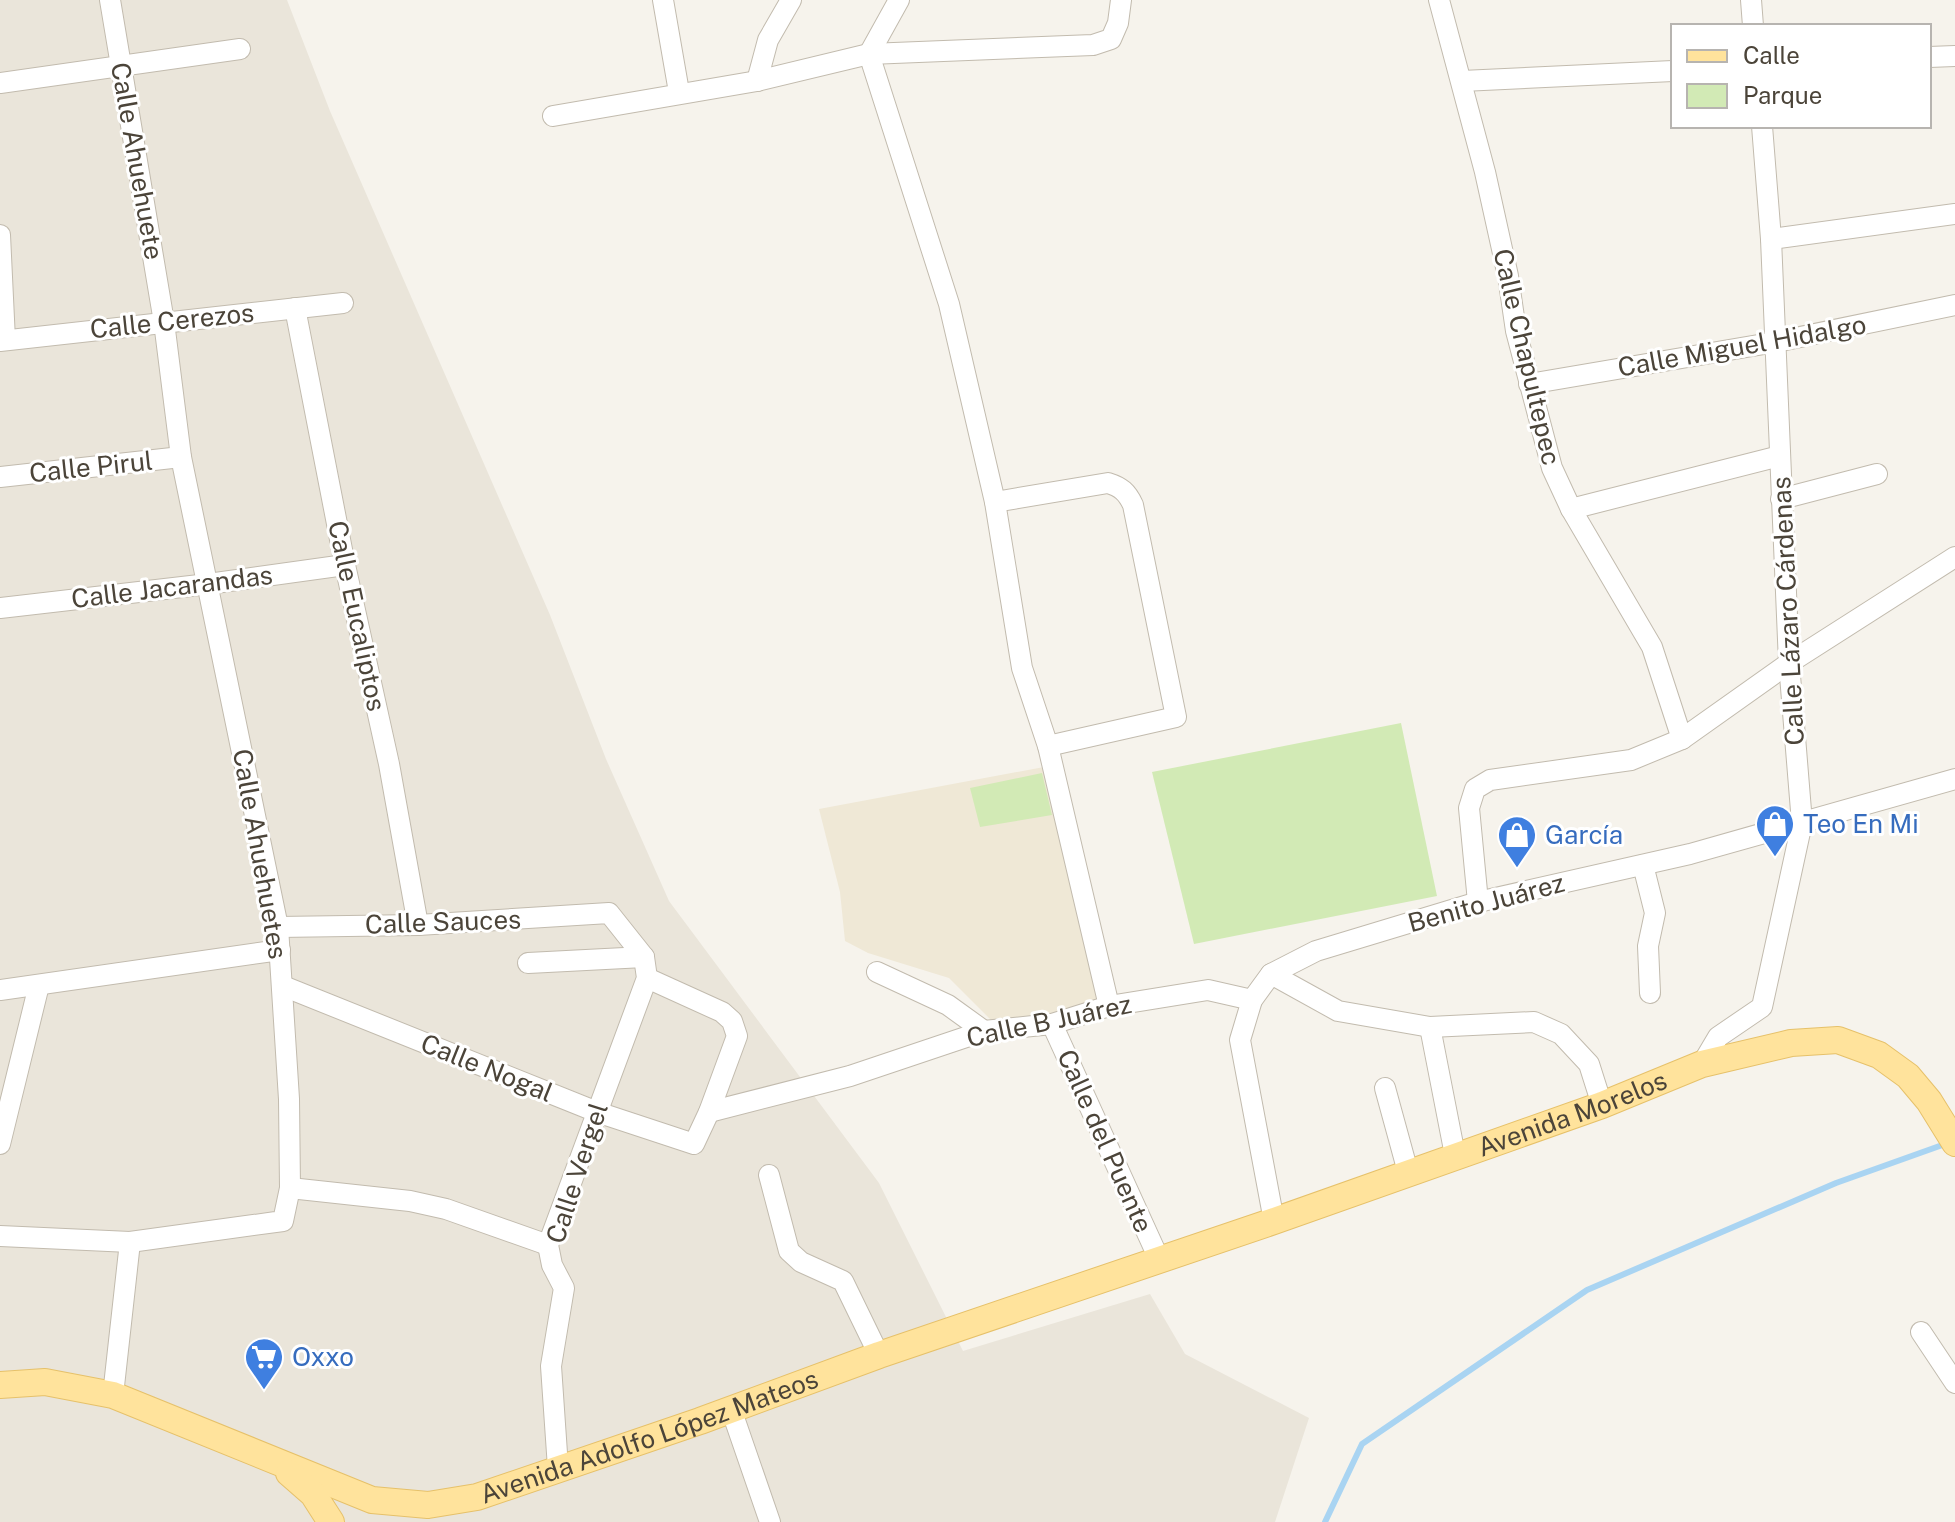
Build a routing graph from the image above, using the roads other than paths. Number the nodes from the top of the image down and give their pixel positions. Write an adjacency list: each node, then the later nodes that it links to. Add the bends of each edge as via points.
1 (110, 0): 13 (street, Calle Ahuehuete)
2 (663, 0): 18 (street)
3 (791, 0): 15 (street, via 768,40)
4 (899, 0): 10 (street)
5 (1121, 0): 10 (street, via 1111,39 1093,45)
6 (1439, 0): 16 (street, Calle Chapultepec)
7 (1751, 0): 8 (street)
8 (1753, 24)
9 (240, 49): 13 (street)
10 (869, 54): 15 (street); 36 (street, via 949,304)
11 (1955, 56): 12 (street)
12 (1931, 57)
13 (120, 67): 17 (street); 27 (street, Calle Ahuehuete)
14 (1671, 71): 16 (street)
15 (757, 81): 18 (street)
16 (1462, 81): 30 (street, Calle Chapultepec)
17 (0, 83)
18 (679, 92): 19 (street)
19 (553, 116)
20 (1762, 128): 23 (street, Calle Lázaro Cárdenas)
21 (1955, 214): 23 (street)
22 (0, 235): 28 (street)
23 (1771, 239): 29 (street, Calle Lázaro Cárdenas)
24 (343, 303): 26 (street, Calle Cerezos)
25 (1955, 305): 29 (street, Calle Miguel Hidalgo)
26 (295, 308): 27 (street, Calle Cerezos); 39 (street, Calle Eucaliptos)
27 (164, 322): 28 (street, Calle Cerezos); 32 (street, Calle Ahuehuete)
28 (2, 340)
29 (1776, 342): 30 (street, Calle Miguel Hidalgo); 31 (street, Calle Lázaro Cárdenas)
30 (1529, 384): 37 (street, Calle Chapultepec, via 1552,468)
31 (1780, 456): 35 (street, Calle Lázaro Cárdenas); 37 (street)
32 (181, 457): 34 (street, Calle Pirul); 40 (street, Calle Ahuehuetes)
33 (1877, 474): 35 (street)
34 (0, 477)
35 (1781, 499): 42 (street, Calle Lázaro Cárdenas)
36 (995, 502): 44 (street, via 1022,668); 44 (street, via 1108,483 1128,493 1133,505 1176,717)
37 (1571, 509): 43 (street, Calle Chapultepec, via 1652,647)
38 (1955, 557): 42 (street)
39 (345, 565): 40 (street, Calle Jacarandas); 49 (street, Calle Eucaliptos)
40 (208, 584): 41 (street, Calle Jacarandas); 50 (street, Calle Ahuehuetes)
41 (0, 608)
42 (1789, 663): 43 (street); 46 (street, Calle Lázaro Cárdenas)
43 (1682, 739): 48 (street, via 1631,760 1490,780 1475,789 1469,808)
44 (1048, 746): 62 (street)
45 (1955, 779): 46 (street, Benito Juárez)
46 (1802, 823): 47 (street, Benito Juárez); 66 (street, Calle Lázaro Cárdenas, via 1762,1007 1718,1037)
47 (1643, 865): 48 (street, Benito Juárez); 60 (street, via 1655,913 1648,946)
48 (1478, 902): 55 (street, Benito Juárez, via 1316,951)
49 (418, 925): 50 (street, Calle Sauces); 52 (street, Calle Sauces, via 609,913)
50 (278, 927): 51 (street, Calle Ahuehuetes)
51 (280, 950): 57 (street); 58 (street, Calle Ahuehuetes)
52 (644, 957): 53 (street); 56 (street)
53 (528, 963)
54 (877, 972): 65 (street, via 948,1005)
55 (1271, 974): 61 (street, Benito Juárez); 64 (street, via 1338,1011)
56 (647, 978): 69 (street, Calle Vergel); 70 (street, via 732,1021 737,1036)
57 (39, 985): 59 (street); 72 (street)
58 (283, 986): 69 (street, Calle Nogal); 76 (street, Calle Ahuehuetes)
59 (0, 990)
60 (1650, 993)
61 (1252, 1000): 62 (street, Calle B Juárez, via 1208,990); 77 (street, Benito Juárez, via 1240,1040)
62 (1109, 1006): 63 (street, Calle B Juárez)
63 (1052, 1024): 65 (street, Calle B Juárez); 81 (street, Calle del Puente)
64 (1430, 1027): 68 (street, via 1534,1022 1561,1034 1589,1064); 73 (street)
65 (984, 1031): 70 (street, Calle B Juárez, via 850,1076)
66 (1702, 1064): 68 (main road, Avenida Morelos); 71 (main road, Avenida Morelos, via 1791,1043 1838,1040 1879,1055 1908,1076)
67 (1385, 1088): 74 (street)
68 (1602, 1105): 73 (main road, Avenida Morelos)
69 (597, 1112): 70 (street, Calle Nogal, via 694,1144); 80 (street, Calle Vergel)
70 (709, 1112)
71 (1955, 1143)
72 (0, 1144)
73 (1455, 1155): 74 (main road, Avenida Morelos)
74 (1408, 1172): 77 (main road, Avenida Morelos)
75 (769, 1175): 83 (street, via 789,1251 843,1281)
76 (290, 1188): 79 (street, Calle Ahuehuetes, via 283,1221); 80 (street, via 434,1206)
77 (1274, 1221): 81 (main road, Avenida Morelos)
78 (0, 1236): 79 (street)
79 (130, 1242): 86 (street)
80 (548, 1245): 89 (street, Calle Vergel, via 564,1288 551,1366)
81 (1159, 1259): 83 (main road, Avenida Adolfo López Mateos)
82 (1921, 1332): 84 (street)
83 (879, 1355): 87 (main road, Avenida Adolfo López Mateos)
84 (1955, 1383)
85 (0, 1385): 86 (main road, Avenida Adolfo López Mateos, via 45,1382)
86 (113, 1395): 88 (main road, Avenida Adolfo López Mateos)
87 (731, 1409): 89 (main road, Avenida Adolfo López Mateos); 94 (street)
88 (271, 1457): 91 (main road, Avenida Adolfo López Mateos); 92 (main road, via 313,1494)
89 (558, 1468): 90 (main road, Avenida Adolfo López Mateos)
90 (477, 1497): 91 (main road, Avenida Adolfo López Mateos); 93 (main road)
91 (379, 1512)
92 (331, 1522)
93 (439, 1522)
94 (770, 1522)

